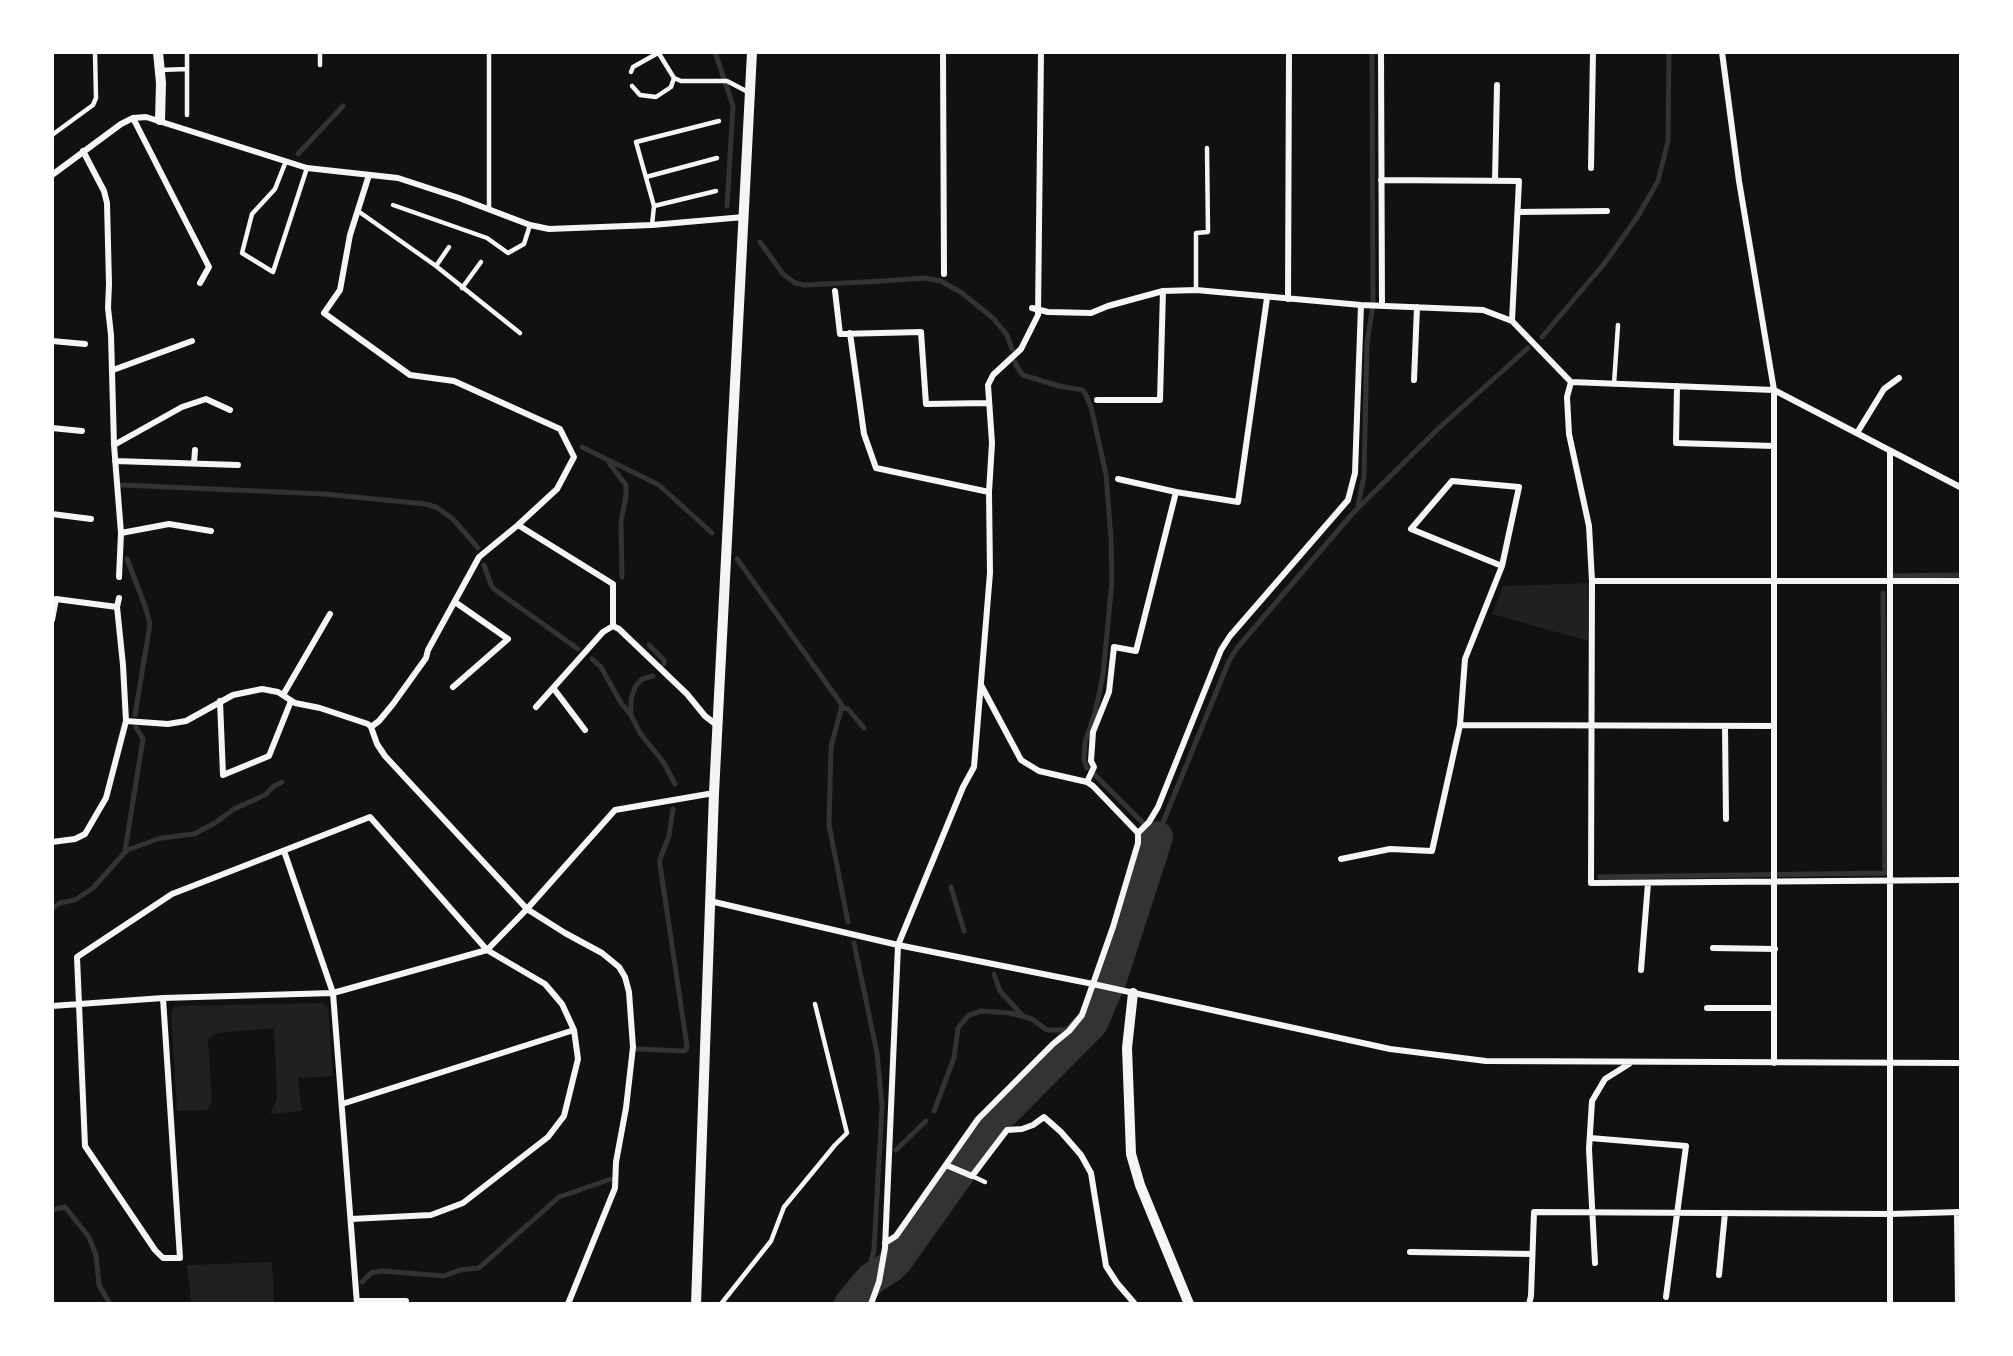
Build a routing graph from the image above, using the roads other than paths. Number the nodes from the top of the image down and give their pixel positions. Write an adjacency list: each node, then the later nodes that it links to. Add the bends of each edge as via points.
1 (95, 52): 26 (lane, via 93,105)
2 (158, 52): 16 (street)
3 (187, 52): 15 (lane)
4 (320, 52): 14 (lane)
5 (489, 52): 41 (lane)
6 (752, 52): 21 (street)
7 (944, 52): 51 (street)
8 (1041, 52): 62 (street)
9 (1289, 52): 58 (street)
10 (1381, 52): 36 (street)
11 (1593, 52): 32 (street)
12 (1722, 52): 76 (street)
13 (658, 53): 17 (lane); 18 (lane)
14 (320, 65)
15 (187, 69): 16 (lane); 22 (lane)
16 (160, 70): 24 (street)
17 (631, 72)
18 (674, 78): 19 (lane, via 671,87 656,97 640,95); 21 (lane, via 727,81)
19 (632, 86)
20 (1497, 86): 37 (street)
21 (751, 93): 45 (street)
22 (187, 115)
23 (133, 118): 24 (street); 28 (street); 52 (street, via 209,267)
24 (160, 120): 30 (street)
25 (719, 121): 35 (lane, via 636,142)
26 (52, 135)
27 (1207, 148): 54 (lane, via 1208,232 1196,233)
28 (83, 152): 33 (street); 70 (street, via 106,195)
29 (717, 158): 35 (lane)
30 (286, 161): 31 (street); 31 (lane, via 275,189 252,214 242,253 273,272)
31 (307, 168): 34 (street)
32 (1591, 168)
33 (52, 174)
34 (369, 175): 41 (street, via 416,183); 42 (street)
35 (646, 177): 40 (lane)
36 (1382, 180): 37 (street); 60 (street)
37 (1495, 181): 43 (street, via 1519,181)
38 (716, 191): 40 (lane)
39 (393, 205): 46 (lane, via 487,238 508,253 524,244)
40 (654, 206): 47 (lane)
41 (489, 209): 46 (street)
42 (358, 211): 50 (lane); 96 (street, via 340,290 324,313 410,375 454,381 560,429 574,457 557,489)
43 (1518, 212): 44 (street); 63 (street)
44 (1607, 212)
45 (744, 217): 47 (street); 121 (street)
46 (530, 225): 47 (street, via 549,229)
47 (652, 225)
48 (449, 247): 50 (lane)
49 (481, 262): 53 (lane)
50 (436, 266): 53 (lane)
51 (944, 274)
52 (200, 283)
53 (462, 288): 65 (lane)
54 (1196, 290): 56 (street); 57 (street)
55 (835, 291): 66 (street, via 840,334)
56 (1163, 291): 62 (street, via 1091,313); 77 (street, via 1160,400)
57 (1267, 298): 58 (street); 93 (street, via 1238,502)
58 (1288, 299): 59 (street)
59 (1361, 305): 60 (street); 129 (street, via 1355,473 1347,500 1221,650 1158,807)
60 (1382, 306): 61 (street)
61 (1417, 307): 63 (street, via 1483,310); 72 (street)
62 (1035, 309): 78 (street, via 1036,320 1024,345 989,381)
63 (1512, 321): 73 (street)
64 (1618, 325): 74 (lane)
65 (520, 333)
66 (850, 333): 78 (street, via 921,332 926,404); 92 (street, via 864,434 876,468)
67 (192, 340): 70 (street)
68 (52, 341): 69 (street)
69 (85, 344)
70 (112, 370): 83 (street)
71 (1899, 378): 82 (street, via 1884,389)
72 (1414, 380)
73 (1571, 382): 74 (street); 103 (street, via 1567,398 1569,434 1589,526)
74 (1614, 384): 75 (street)
75 (1677, 386): 76 (street); 84 (street, via 1676,443)
76 (1774, 390): 82 (street); 84 (street)
77 (1097, 400)
78 (988, 403): 92 (street, via 992,443)
79 (230, 410): 83 (street, via 206,399 182,407)
80 (52, 428): 81 (street)
81 (82, 430)
82 (1857, 433): 86 (street)
83 (114, 445): 87 (street)
84 (1774, 446): 101 (street)
85 (195, 450): 88 (street)
86 (1890, 451): 91 (street); 102 (street)
87 (115, 461): 88 (street); 98 (street)
88 (194, 463): 89 (street)
89 (238, 465)
90 (1118, 479): 93 (street)
91 (1960, 487)
92 (989, 492): 111 (street, via 990,573)
93 (1176, 492): 126 (street, via 1136,651 1114,647 1109,692 1093,732 1094,767)
94 (52, 514): 95 (street)
95 (91, 519)
96 (518, 525): 106 (street, via 479,557); 110 (street, via 613,584)
97 (211, 531): 98 (street, via 169,524)
98 (121, 533): 100 (street)
99 (1502, 566): 99 (street, via 1411,529 1452,481 1519,487); 119 (street, via 1465,659)
100 (119, 577)
101 (1773, 580): 102 (street); 103 (street); 123 (street)
102 (1889, 580): 104 (street); 134 (street)
103 (1592, 581): 120 (street)
104 (1960, 581)
105 (119, 598): 107 (street)
106 (455, 602): 112 (street, via 508,639); 124 (street, via 426,658)
107 (117, 607): 109 (street, via 56,599); 118 (street)
108 (330, 614): 114 (street)
109 (52, 620)
110 (613, 626): 113 (street, via 603,632); 121 (street)
111 (981, 684): 126 (street, via 1021,760 1039,771); 139 (street, via 974,767)
112 (453, 687)
113 (554, 689): 117 (street); 125 (street)
114 (283, 695): 115 (street, via 262,689); 116 (street)
115 (220, 701): 116 (street, via 224,775 269,756); 118 (street, via 186,721)
116 (291, 701): 124 (street)
117 (536, 707)
118 (126, 721): 130 (street, via 106,798 85,834)
119 (1460, 725): 120 (street); 132 (street, via 1432,851 1390,849)
120 (1590, 725): 122 (street); 135 (street, via 1591,883)
121 (718, 726): 127 (street)
122 (1725, 726): 123 (street); 128 (street)
123 (1774, 726): 136 (street)
124 (371, 727): 138 (street, via 385,756)
125 (585, 730)
126 (1087, 782): 129 (street)
127 (714, 793): 137 (street); 138 (street, via 615,810)
128 (1726, 819)
129 (1143, 827): 144 (street)
130 (52, 842)
131 (284, 851): 142 (street, via 370,817); 146 (street); 148 (street, via 172,894 77,957)
132 (1341, 859)
133 (1960, 880): 134 (street)
134 (1889, 881): 136 (street); 156 (street)
135 (1648, 882): 136 (street); 143 (street)
136 (1775, 882): 141 (street)
137 (710, 902): 139 (street); 178 (street)
138 (527, 909): 142 (street); 177 (street, via 616,964 627,984 633,1022 633,1054 615,1188)
139 (897, 945): 144 (street); 169 (street)
140 (1713, 948): 141 (street)
141 (1774, 949): 152 (street)
142 (487, 950): 146 (street); 153 (street, via 545,984 562,1004)
143 (1641, 970)
144 (1096, 985): 145 (street); 160 (street, via 1082,1015 1069,1031 978,1119)
145 (1128, 992): 154 (street, via 1390,1049 1486,1061); 182 (street, via 1131,1154)
146 (333, 993): 147 (street); 158 (street)
147 (164, 999): 148 (street); 148 (street, via 180,1258 163,1258 155,1250 85,1146)
148 (79, 1003): 150 (street)
149 (815, 1004): 179 (lane, via 847,1132 784,1207 771,1241)
150 (52, 1006)
151 (1707, 1008): 152 (street)
152 (1774, 1008): 155 (street)
153 (573, 1030): 158 (street); 168 (street, via 579,1059 564,1116 548,1137 463,1203 431,1215)
154 (1630, 1063): 155 (street); 159 (street, via 1605,1079 1592,1101)
155 (1774, 1063): 156 (street)
156 (1891, 1063): 157 (street); 167 (street)
157 (1960, 1063)
158 (342, 1104): 168 (street)
159 (1590, 1138): 164 (street); 165 (street, via 1686,1146)
160 (948, 1166): 161 (street); 169 (street, via 896,1236)
161 (970, 1175): 162 (lane); 181 (street, via 1007,1130 1033,1125 1044,1117 1081,1155 1091,1173 1106,1266)
162 (985, 1182)
163 (1959, 1212): 167 (street); 185 (street)
164 (1593, 1213): 165 (street); 171 (street, via 1534,1212); 172 (street)
165 (1678, 1213): 166 (street); 174 (street)
166 (1725, 1213): 167 (street); 173 (street)
167 (1890, 1214): 184 (street)
168 (351, 1219): 175 (street)
169 (885, 1243): 180 (street)
170 (1410, 1251): 171 (street)
171 (1532, 1254): 183 (street)
172 (1594, 1263)
173 (1719, 1275)
174 (1666, 1297)
175 (357, 1302): 176 (street)
176 (406, 1304)
177 (568, 1304)
178 (696, 1304)
179 (721, 1304)
180 (871, 1304)
181 (1135, 1304)
182 (1189, 1304)
183 (1529, 1304)
184 (1890, 1304)
185 (1958, 1304)

